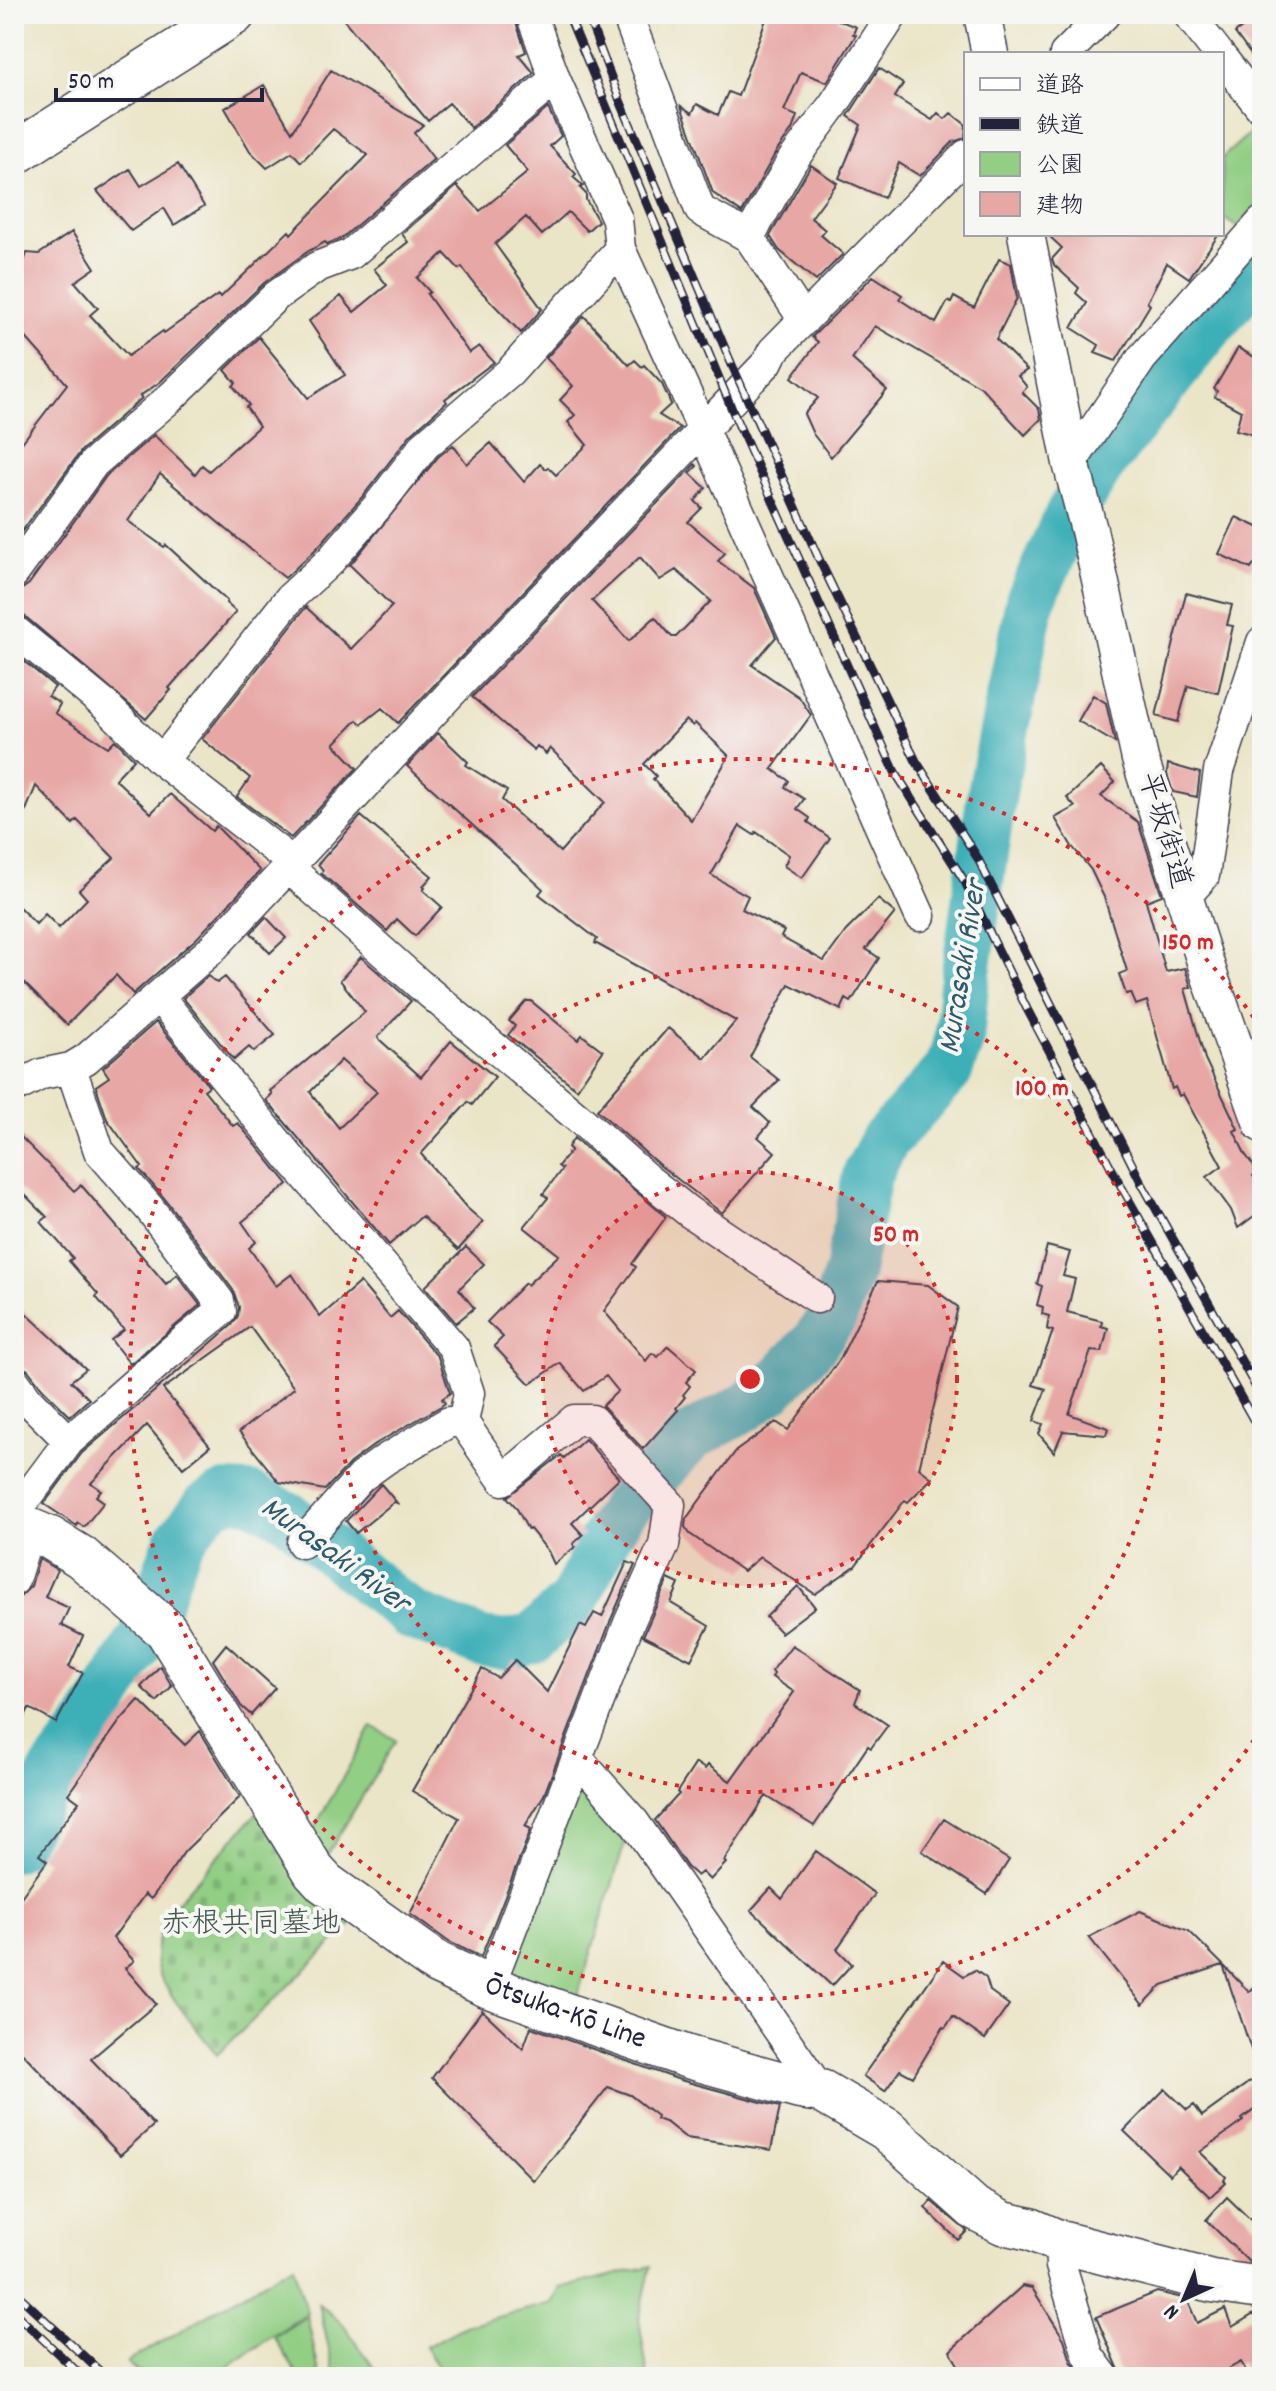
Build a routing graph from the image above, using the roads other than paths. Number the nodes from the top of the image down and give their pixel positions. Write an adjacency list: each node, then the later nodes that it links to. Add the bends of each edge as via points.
1 (234, 14): 14 (main road)
2 (531, 14): 12 (street)
3 (627, 14): 18 (street, via 700,210)
4 (893, 14): 18 (street, via 792,161)
5 (982, 14): 8 (street)
6 (1105, 14): 9 (street)
7 (1188, 14): 10 (street)
8 (990, 52)
9 (1067, 52)
10 (1218, 52)
11 (1224, 60): 13 (street)
12 (555, 79): 19 (street, via 617,219); 23 (street, via 351,254 317,267 276,296 94,463)
13 (1262, 109)
14 (14, 154)
15 (964, 157): 20 (street)
16 (1262, 222): 22 (street, via 1142,358)
17 (1026, 236): 22 (street)
18 (749, 237): 20 (street)
19 (620, 249): 21 (street); 27 (street, via 510,372 425,445 340,550 290,598)
20 (804, 320): 21 (street)
21 (703, 430): 28 (street); 30 (street)
22 (1073, 470): 29 (street, 平坂街道, via 1140,759)
23 (14, 573)
24 (14, 630): 27 (street, via 106,706)
25 (1262, 642): 26 (street)
26 (1252, 695): 29 (street, via 1219,771 1204,876)
27 (162, 761): 28 (street)
28 (293, 863): 31 (street); 35 (street, via 298,876 397,965 646,1178)
29 (1184, 898): 34 (street, 平坂街道)
30 (920, 916)
31 (159, 997): 32 (street); 37 (street, via 454,1348 469,1393)
32 (71, 1068): 33 (street); 38 (street, via 99,1151 150,1209 219,1301 221,1311)
33 (14, 1088)
34 (1262, 1124)
35 (817, 1298)
36 (14, 1381): 38 (street)
37 (463, 1422): 40 (street, via 449,1422 361,1477); 42 (street, via 503,1480 574,1420 592,1420 670,1505 664,1545)
38 (69, 1441): 39 (street)
39 (19, 1523): 41 (street); 43 (main road, Ōtsuka-Kō Line, via 81,1557 166,1630 319,1877 437,1963)
40 (302, 1543)
41 (14, 1580)
42 (577, 1758): 43 (street); 44 (street, via 634,1822)
43 (489, 1987): 44 (main road, Ōtsuka-Kō Line, via 688,2057)
44 (821, 2091): 45 (main road, Ōtsuka-Kō Line, via 886,2129 974,2208)
45 (1060, 2242): 46 (main road, Ōtsuka-Kō Line, via 1212,2281); 47 (street, via 1061,2266 1088,2355)
46 (1262, 2288)
47 (1104, 2377)

